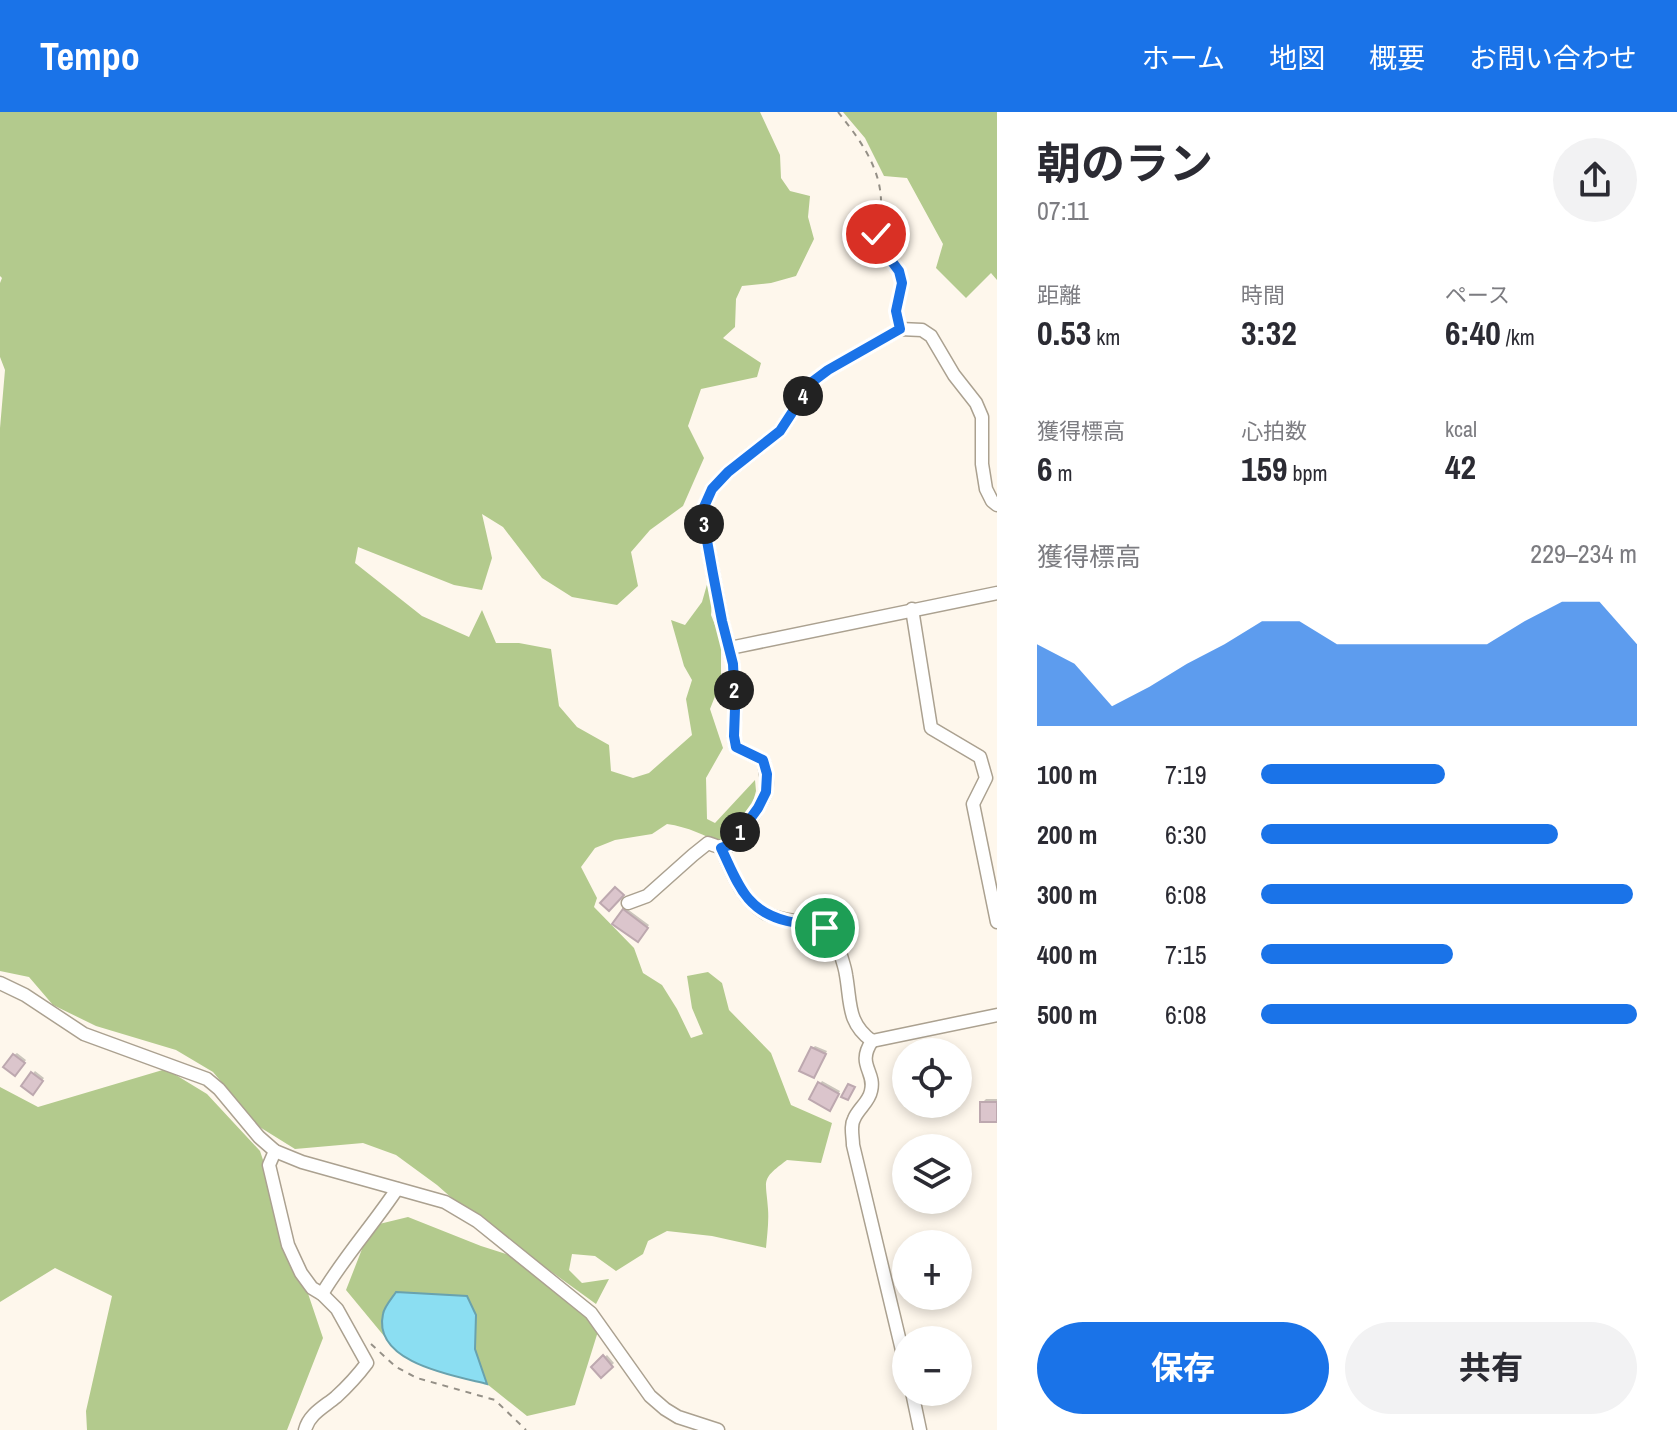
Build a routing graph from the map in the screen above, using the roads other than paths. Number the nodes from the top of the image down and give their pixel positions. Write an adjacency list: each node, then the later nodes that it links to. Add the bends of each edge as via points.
1 (997, 505): 4 (street, via 986,489 982,417 976,403 931,336 900,329 812,382 780,431 712,489 704,524)
2 (997, 593): 3 (street)
3 (912, 609): 4 (street); 7 (street, via 931,728 980,757 986,778 973,804)
4 (730, 648): 5 (street, via 736,747 763,760 767,774 758,808 732,844)
5 (721, 848): 6 (street, via 708,843 647,896); 10 (street, via 752,904 790,922 831,931 846,974 853,1020)
6 (628, 903)
7 (997, 922)
8 (0, 983): 11 (street, via 84,1034 207,1079)
9 (997, 1015): 10 (street)
10 (872, 1041): 14 (street, via 865,1059 871,1095 852,1121 853,1145)
11 (275, 1151): 12 (street); 13 (street, via 269,1165 288,1245 301,1273)
12 (397, 1189): 13 (street); 17 (street, via 445,1202 477,1221 591,1313 650,1396 678,1417)
13 (322, 1294): 16 (street, via 337,1309 367,1363 317,1411)
14 (896, 1326)
15 (915, 1406): 18 (street)
16 (305, 1430)
17 (718, 1430)
18 (920, 1430)

